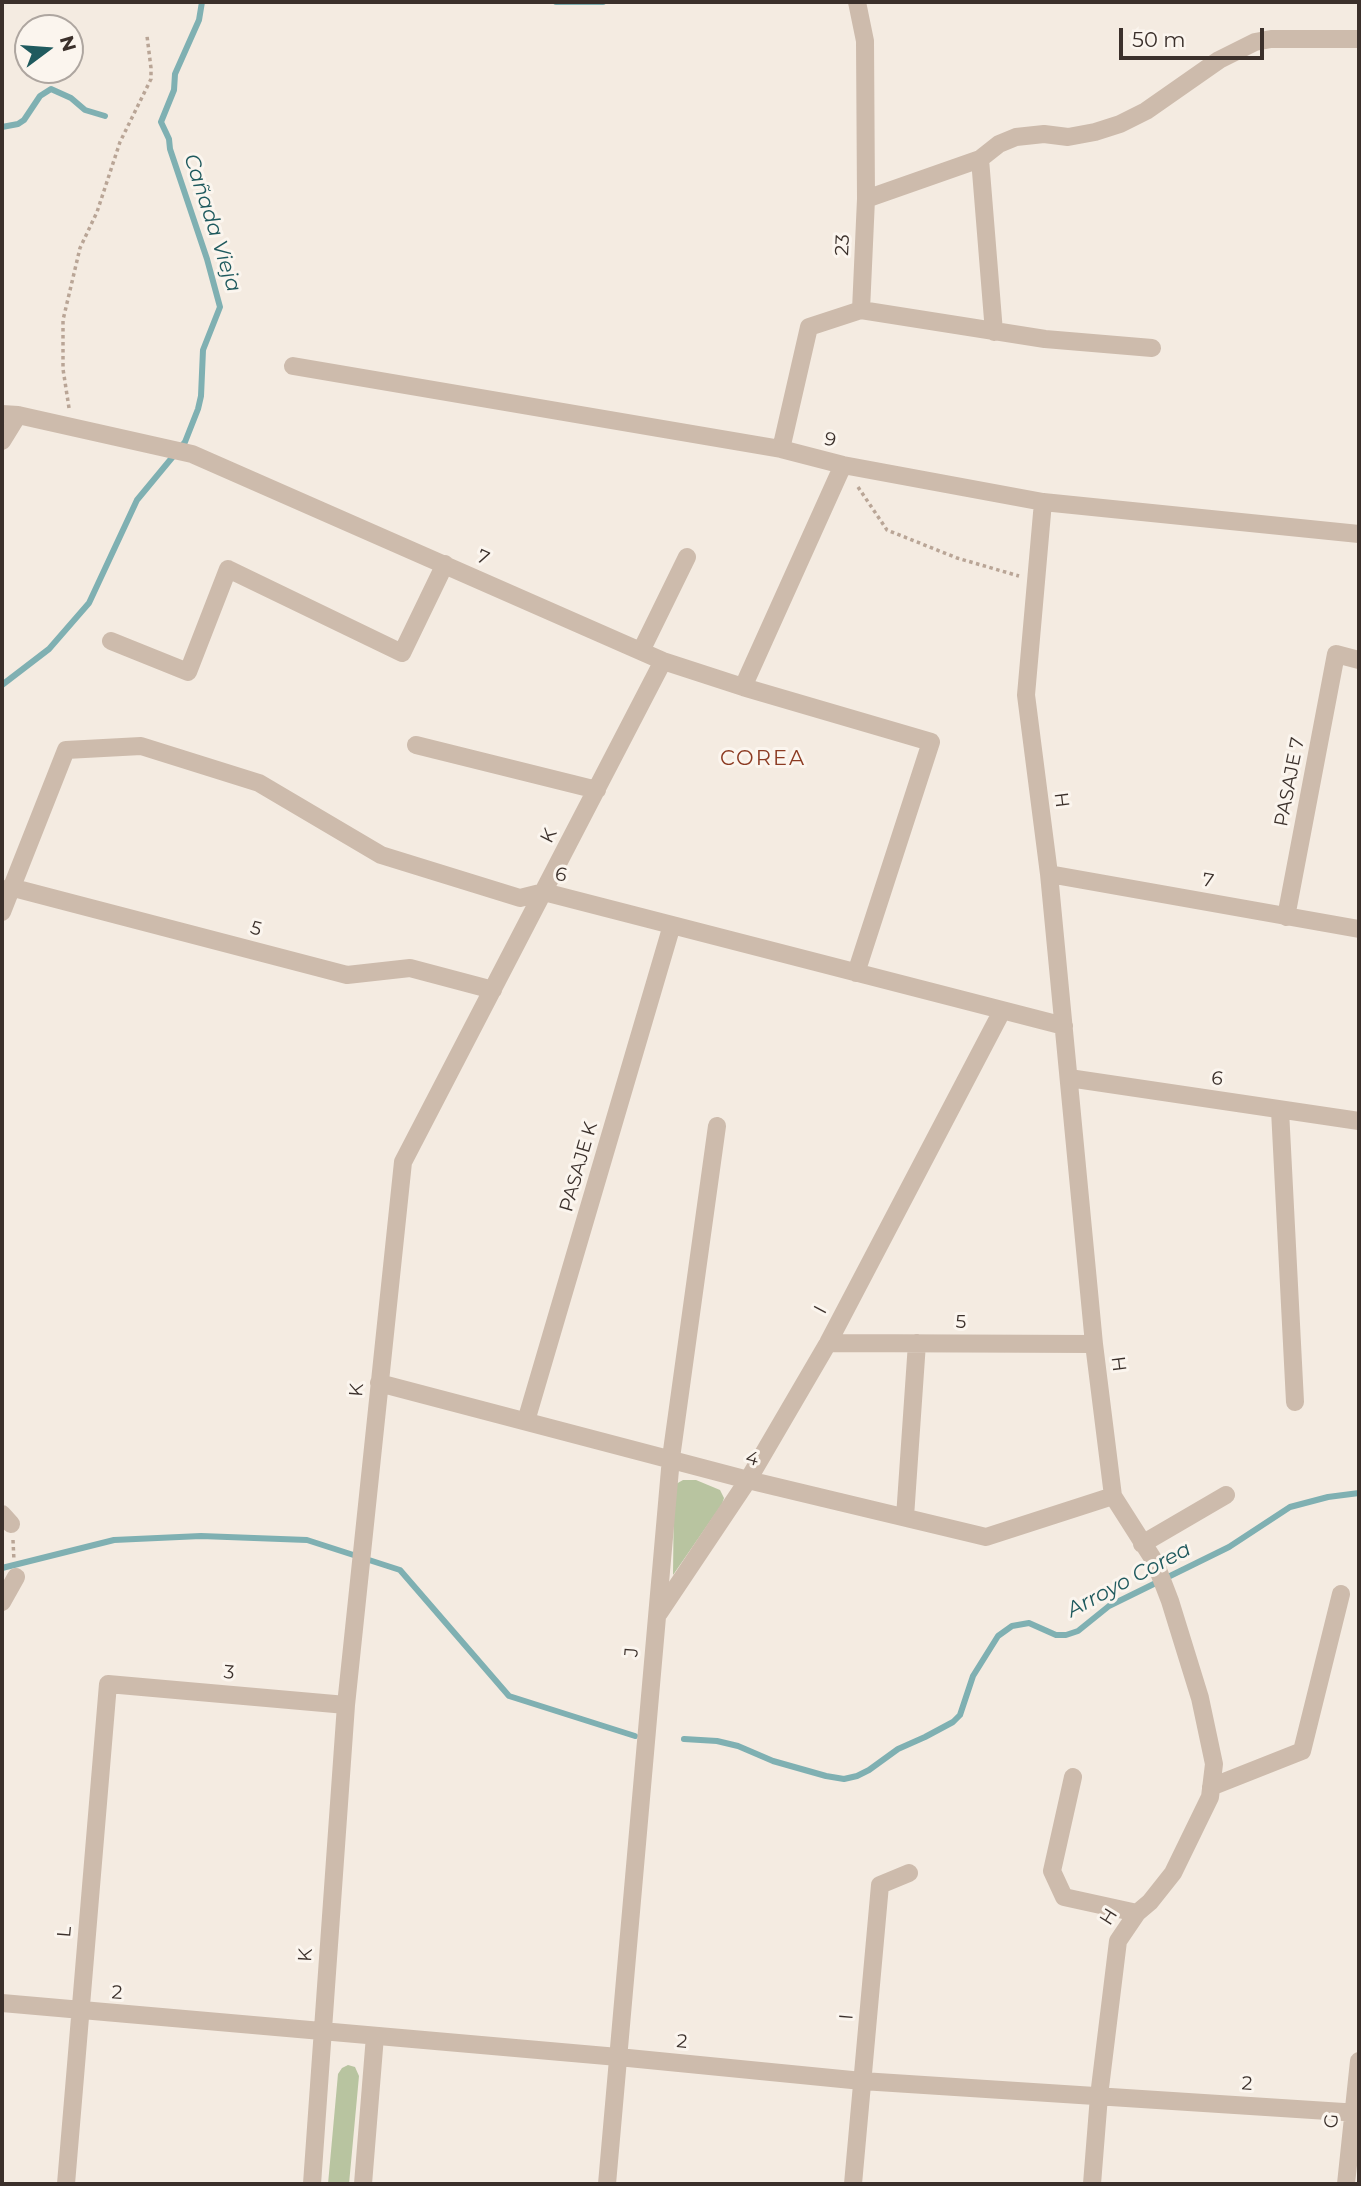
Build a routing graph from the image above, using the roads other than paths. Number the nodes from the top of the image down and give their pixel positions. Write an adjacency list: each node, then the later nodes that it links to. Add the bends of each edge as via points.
1 (856, 2): 4 (street, 23, via 865,41)
2 (1359, 39): 3 (street, via 1271,38 1255,42 1120,124 1068,136 1016,137)
3 (980, 159): 4 (street); 6 (street)
4 (866, 199): 5 (street, 23)
5 (861, 310): 6 (street); 11 (street, via 809,327)
6 (994, 332): 7 (street)
7 (1152, 348)
8 (293, 366): 11 (street, 9)
9 (10, 414): 10 (street); 16 (street, 7, via 191,454)
10 (2, 441)
11 (781, 449): 12 (street, 9)
12 (843, 465): 13 (street, 9); 21 (street)
13 (1043, 502): 14 (street, 9); 24 (street, H, via 1027,695)
14 (1359, 534)
15 (687, 557): 18 (street)
16 (446, 565): 17 (street, via 402,653 228,569 188,672); 18 (street, 7)
17 (111, 641)
18 (641, 651): 20 (street, 7)
19 (1359, 660): 28 (street, PASAJE 7, via 1336,654)
20 (663, 661): 21 (street, 7); 23 (street, K)
21 (743, 687): 31 (street, 7, via 931,742)
22 (416, 745): 23 (street)
23 (597, 790): 26 (street, K)
24 (1049, 874): 28 (street, 7); 34 (street, H)
25 (10, 887): 26 (street, 6, via 66,750 141,746 259,783 381,855 520,898); 27 (street); 32 (street, 5, via 347,975 410,968)
26 (544, 892): 29 (street, 6); 32 (street, K)
27 (2, 912)
28 (1286, 916): 30 (street, 7)
29 (672, 925): 31 (street, 6); 44 (street, PASAJE K)
30 (1359, 929)
31 (856, 973): 33 (street, 6)
32 (493, 990): 42 (street, K, via 403,1162)
33 (1002, 1011): 34 (street, 6); 39 (street, I)
34 (1064, 1026): 35 (street, H)
35 (1069, 1078): 36 (street, 6); 41 (street, H)
36 (1280, 1110): 37 (street, 6); 43 (street)
37 (1359, 1121)
38 (717, 1126): 45 (street, J)
39 (828, 1343): 40 (street, 5); 46 (street, I)
40 (917, 1343): 41 (street, 5); 49 (street)
41 (1094, 1344): 48 (street, H)
42 (379, 1382): 44 (street, 4); 56 (street, K)
43 (1295, 1402)
44 (526, 1421): 45 (street, 4)
45 (671, 1458): 46 (street, 4); 54 (street, J)
46 (748, 1480): 49 (street, 4); 54 (street, I)
47 (1226, 1495): 50 (street)
48 (1113, 1496): 49 (street, 4, via 986,1537); 50 (street, H)
49 (905, 1517)
50 (1142, 1544): 58 (street, H, via 1155,1562 1170,1601 1200,1698 1214,1764)
51 (16, 1577): 53 (street)
52 (1341, 1594): 58 (street, via 1302,1751)
53 (2, 1602)
54 (657, 1616): 65 (street, J)
55 (107, 1684): 56 (street, 3); 62 (street, L)
56 (346, 1705): 63 (street, K)
57 (1073, 1777): 60 (street, via 1052,1871 1063,1896)
58 (1211, 1787): 60 (street, H, via 1173,1873)
59 (909, 1873): 67 (street, I, via 880,1885)
60 (1137, 1913): 68 (street, H, via 1118,1941)
61 (2, 2003): 62 (street, 2)
62 (80, 2011): 63 (street, 2); 70 (street, L)
63 (322, 2030): 64 (street, 2); 71 (street, K)
64 (375, 2036): 65 (street, 2); 72 (street)
65 (618, 2057): 67 (street, 2); 73 (street, J)
66 (1359, 2061): 69 (street, G)
67 (862, 2081): 68 (street, 2); 74 (street, I)
68 (1099, 2096): 69 (street, 2); 75 (street, H)
69 (1357, 2113): 76 (street, G)
70 (66, 2184)
71 (312, 2184)
72 (363, 2184)
73 (607, 2184)
74 (853, 2184)
75 (1092, 2184)
76 (1346, 2184)

